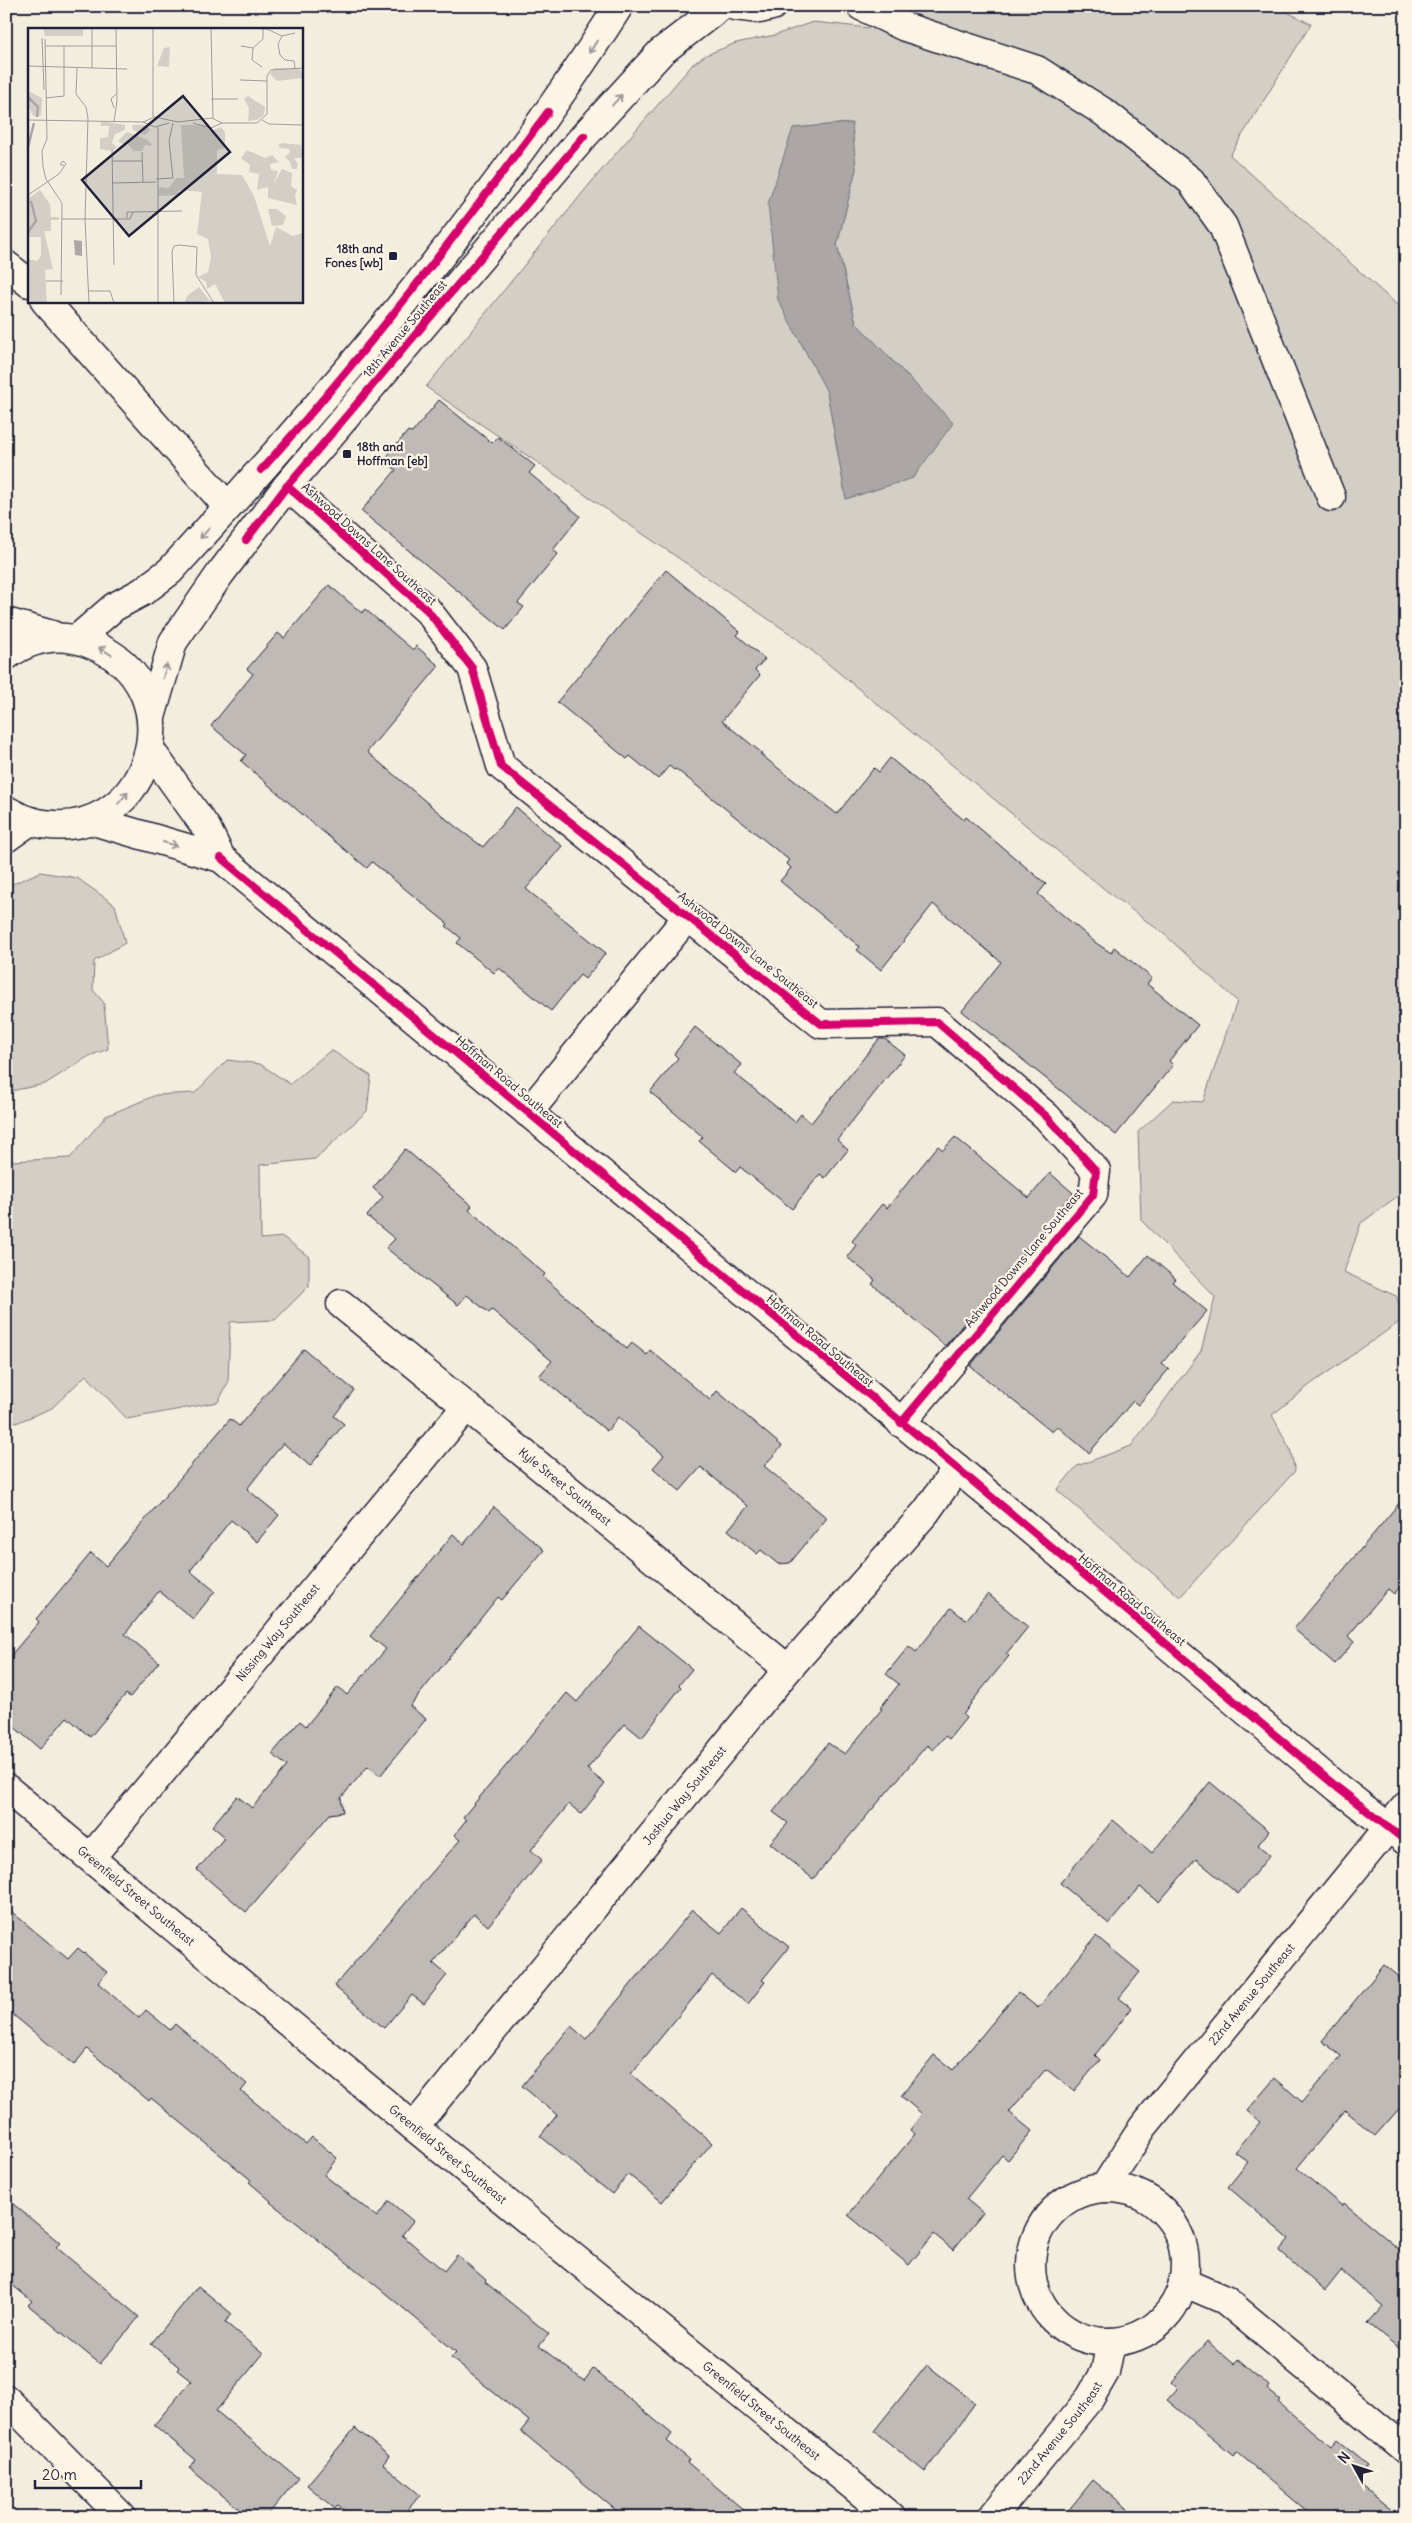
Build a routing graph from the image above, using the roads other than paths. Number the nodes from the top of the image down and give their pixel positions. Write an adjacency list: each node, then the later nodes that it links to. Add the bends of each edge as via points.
1 (619, 6): 11 (street, 18th Avenue Southeast, one-way to 11, via 577,73 441,255 324,400)
2 (721, 6): 9 (street, 18th Avenue Southeast, one-way to 2, via 584,136 661,52)
3 (735, 6): 4 (street, via 760,9)
4 (772, 6)
5 (861, 6): 10 (street, via 905,27 1037,70 1105,113 1191,182 1223,226)
6 (6, 265): 7 (street)
7 (28, 282)
8 (46, 302): 11 (street)
9 (287, 486): 15 (street, 18th Avenue Southeast, one-way to 9, via 173,642); 21 (street, Ashwood Downs Lane Southeast, via 428,611 472,668 501,766)
10 (1331, 497)
11 (228, 507): 13 (street, 18th Avenue Southeast, one-way to 13, via 170,571)
12 (6, 622): 13 (street)
13 (68, 638): 14 (street, via 40,639 23,644); 15 (street, one-way to 13, via 143,690 127,666 104,649)
14 (6, 656)
15 (151, 718): 16 (street)
16 (151, 752): 18 (street, one-way to 16, via 118,804 138,781); 20 (street, Hoffman Road Southeast, via 207,829)
17 (18, 816): 18 (street, via 60,826); 19 (street)
18 (90, 820): 20 (street, Hoffman Road Southeast, one-way to 20)
19 (6, 838)
20 (221, 858): 22 (street, Hoffman Road Southeast)
21 (688, 916): 22 (street); 25 (street, Ashwood Downs Lane Southeast, via 821,1024 937,1022 1046,1116 1096,1171 1093,1196)
22 (528, 1113): 25 (street, Hoffman Road Southeast)
23 (340, 1304): 24 (street, Kyle Street Southeast)
24 (466, 1407): 27 (street, Kyle Street Southeast); 31 (street, Nissing Way Southeast)
25 (901, 1423): 26 (street, Hoffman Road Southeast)
26 (957, 1468): 27 (street, Joshua Way Southeast, via 926,1512); 30 (street, Hoffman Road Southeast)
27 (788, 1669): 32 (street, Joshua Way Southeast)
28 (6, 1788): 31 (street, Greenfield Street Southeast)
29 (1406, 1806): 30 (street, 22nd Avenue Southeast)
30 (1397, 1834): 33 (street, 22nd Avenue Southeast, via 1143,2127)
31 (90, 1857): 32 (street, Greenfield Street Southeast)
32 (414, 2127): 39 (street, Greenfield Street Southeast)
33 (1104, 2188): 34 (street, via 1124,2189 1143,2196 1173,2223 1182,2242 1185,2261); 35 (street, via 1084,2191 1050,2212 1032,2248 1030,2268 1042,2307 1055,2322 1072,2334)
34 (1183, 2282): 35 (street, via 1176,2300 1154,2326 1131,2339); 37 (street, via 1225,2300)
35 (1111, 2342): 40 (street, 22nd Avenue Southeast, via 1105,2372 1090,2398)
36 (6, 2399): 38 (street)
37 (1406, 2450)
38 (122, 2517)
39 (891, 2517)
40 (992, 2517)

